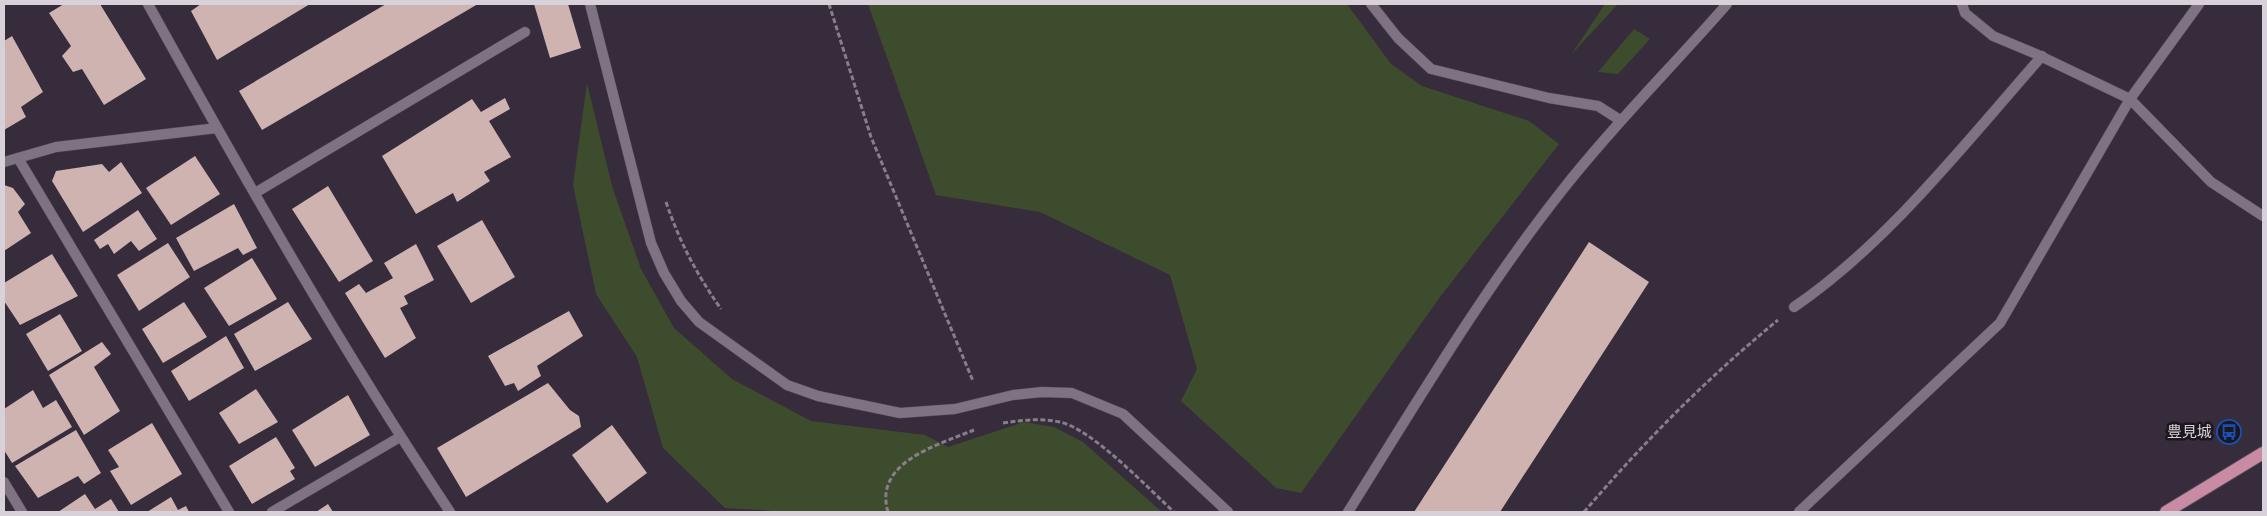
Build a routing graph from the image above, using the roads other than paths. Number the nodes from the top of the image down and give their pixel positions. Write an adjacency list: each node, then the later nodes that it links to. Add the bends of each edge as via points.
1 (148, 4): 11 (street)
2 (590, 4): 24 (street, via 651,243 681,301 699,322 786,386 900,413 931,412 1042,392 1072,393 1124,414)
3 (1371, 4): 10 (street, via 1398,38 1431,69 1549,98 1598,106)
4 (1727, 4): 10 (street)
5 (1962, 4): 8 (street, via 1965,13 1993,36)
6 (2199, 4): 9 (street)
7 (524, 32): 14 (street)
8 (2042, 56): 9 (street); 16 (street, via 1914,201 1825,286)
9 (2130, 99): 15 (street, via 2211,182); 26 (street, via 2000,323)
10 (1620, 120): 25 (street, via 1508,263 1460,333)
11 (217, 128): 12 (street, via 56,147); 14 (street)
12 (18, 158): 13 (street); 21 (street)
13 (4, 162)
14 (255, 193): 17 (street)
15 (2263, 216)
16 (1794, 307)
17 (400, 437): 22 (street); 23 (street)
18 (2263, 453): 27 (main road)
19 (4, 482): 20 (street)
20 (22, 512)
21 (229, 512)
22 (272, 512)
23 (450, 512)
24 (1228, 512)
25 (1348, 512)
26 (1799, 512)
27 (2166, 512)

